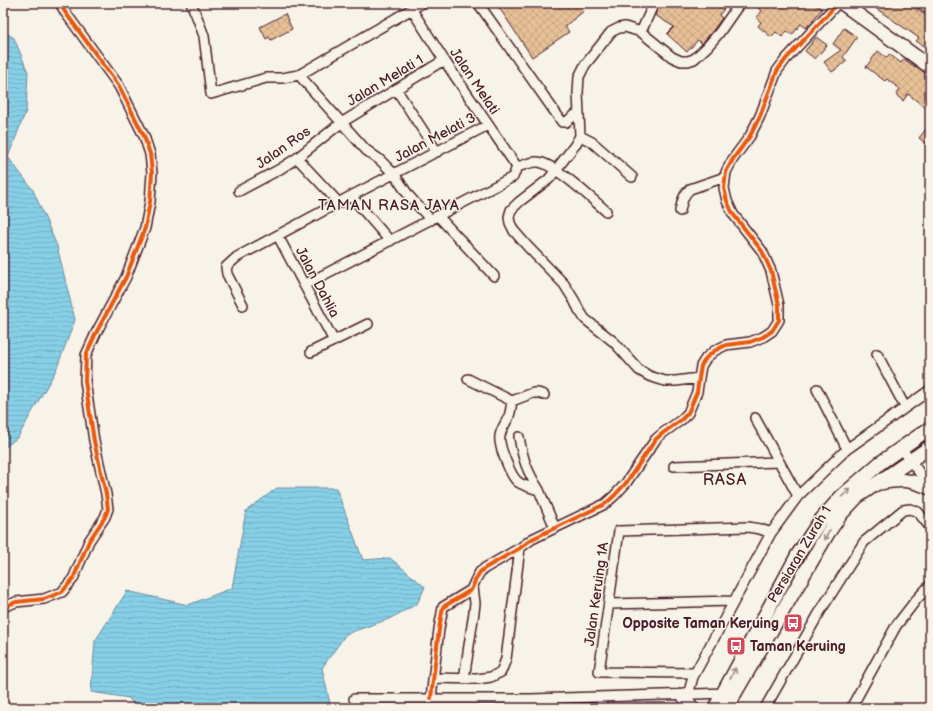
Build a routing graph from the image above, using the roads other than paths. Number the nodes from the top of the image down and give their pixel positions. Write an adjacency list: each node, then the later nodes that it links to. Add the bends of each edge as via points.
1 (60, 3): 71 (street, via 119,86 144,136 150,154 152,173 150,202 145,228 126,277 86,355 85,381 108,509 89,541 73,579 62,592 44,599 16,602)
2 (191, 3): 15 (street, via 204,36 210,94 266,78)
3 (422, 3): 10 (street)
4 (478, 3): 17 (street, via 562,122 566,122)
5 (654, 3): 12 (street)
6 (740, 3): 12 (street, via 707,47 688,61 672,57)
7 (838, 3): 27 (street, via 777,71 760,116)
8 (842, 3): 14 (main road)
9 (920, 3): 11 (street)
10 (412, 10): 13 (street, Jalan Melati); 15 (street)
11 (930, 10)
12 (641, 32): 17 (street, via 619,28 611,32 597,49 579,77)
13 (444, 60): 16 (street, Jalan Melati 1); 19 (street, Jalan Melati)
14 (930, 67)
15 (299, 75): 18 (street)
16 (396, 89): 18 (street, Jalan Melati 1); 21 (street)
17 (579, 112): 20 (street)
18 (341, 123): 22 (street, Jalan Ros); 25 (street, via 366,150)
19 (488, 125): 21 (street, Jalan Melati 3); 23 (street, Jalan Melati)
20 (580, 136): 24 (street); 26 (street, via 592,142)
21 (437, 152): 25 (street, Jalan Melati 3)
22 (298, 158): 28 (street, Jalan Ros); 30 (street)
23 (517, 167): 24 (street, via 538,162); 33 (street, via 512,177 506,181)
24 (556, 170): 32 (street); 43 (street, via 549,179 511,210 509,217 514,231 564,284 585,319 614,342 639,370 649,376 665,380)
25 (394, 174): 29 (street, Jalan Melati 3); 33 (street, via 409,196)
26 (632, 177)
27 (725, 177): 31 (street, via 690,189 685,193); 43 (street, via 724,188 733,214 762,251 771,271 779,305 779,320 772,331 763,337 750,342 726,345 714,351 701,366)
28 (239, 192)
29 (351, 196): 30 (street, Jalan Melati 3); 35 (street)
30 (339, 203): 34 (street, Jalan Melati 3)
31 (680, 210)
32 (606, 211)
33 (434, 218): 35 (street); 36 (street)
34 (278, 236): 37 (street, Jalan Dahlia); 38 (street, Jalan Melati 3, via 237,258 226,267)
35 (390, 241): 37 (street)
36 (494, 276)
37 (304, 285): 40 (street, Jalan Dahlia)
38 (242, 305)
39 (368, 324): 40 (street)
40 (334, 341): 41 (street)
41 (311, 352)
42 (877, 354): 49 (street)
43 (698, 378): 64 (street, via 697,392 688,413 656,439 614,496 605,504)
44 (468, 379): 48 (street)
45 (817, 389): 55 (street)
46 (930, 390): 49 (street)
47 (544, 395): 48 (street, via 533,393)
48 (512, 401): 61 (street, via 500,437 502,449 517,482)
49 (905, 408): 55 (street)
50 (755, 418): 57 (street)
51 (930, 428): 54 (main road, Persiaran Zurah 1)
52 (519, 437): 61 (street, via 523,459)
53 (930, 447): 56 (main road, Persiaran Zurah 1)
54 (901, 448): 56 (street); 75 (main road, Persiaran Zurah 1, one-way to 54, via 797,556 820,521 841,497)
55 (847, 449): 62 (street)
56 (910, 460): 59 (main road, Persiaran Zurah 1); 60 (street)
57 (779, 462): 58 (street); 62 (street)
58 (674, 466)
59 (874, 484): 60 (main road, via 900,480 918,482); 75 (main road, Persiaran Zurah 1, one-way to 75, via 841,514)
60 (930, 487)
61 (539, 490): 64 (street)
62 (798, 496): 65 (street)
63 (930, 527): 85 (street, via 918,512 903,510 864,542 821,610)
64 (555, 528): 66 (street)
65 (772, 533): 69 (street); 70 (street, Jalan Keruing 1A, via 748,527 619,530)
66 (520, 548): 68 (street, via 480,572); 74 (street, via 506,659 501,672 491,677)
67 (930, 584): 86 (street, via 896,626)
68 (473, 587): 73 (street, via 466,594 443,606); 74 (street, via 474,612)
69 (734, 601): 70 (street); 72 (street)
70 (609, 604): 72 (street, Jalan Keruing 1A, via 599,672)
71 (3, 607)
72 (695, 673): 76 (street)
73 (432, 678): 74 (street); 78 (street)
74 (464, 678)
75 (729, 693): 76 (street); 83 (main road, Persiaran Zurah 1); 84 (main road, Persiaran Zurah 1)
76 (685, 695): 77 (street); 82 (main road)
77 (602, 697): 80 (street); 81 (street)
78 (430, 698): 79 (street); 80 (street)
79 (354, 699)
80 (530, 703)
81 (601, 708)
82 (692, 708)
83 (715, 708)
84 (728, 708)
85 (765, 708)
86 (851, 708)

